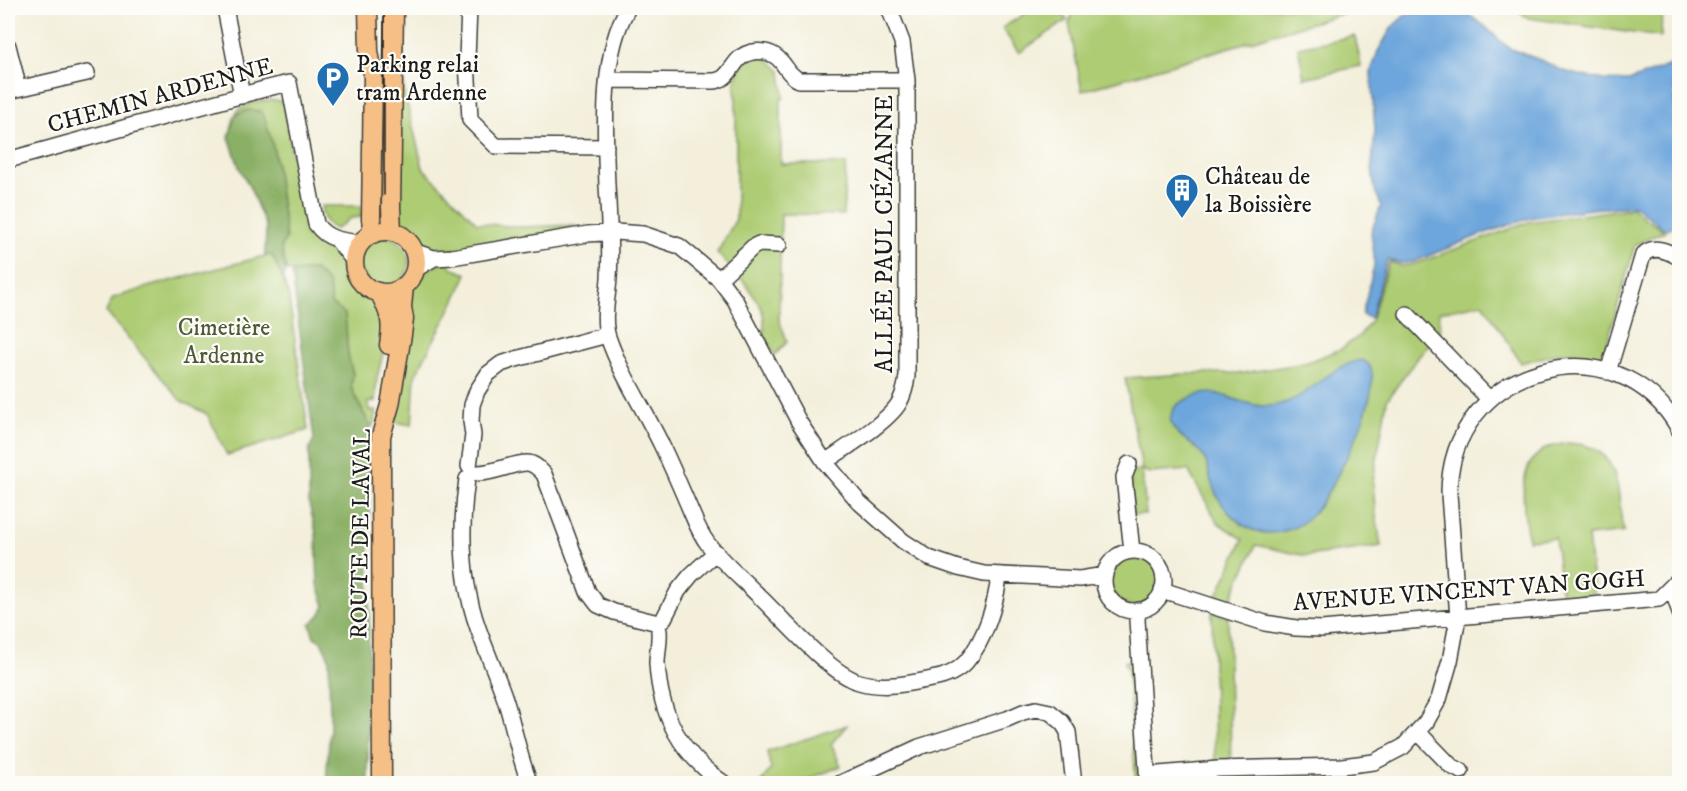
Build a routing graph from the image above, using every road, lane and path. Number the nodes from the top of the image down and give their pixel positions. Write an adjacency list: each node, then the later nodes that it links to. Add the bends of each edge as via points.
1 (225, 8): 12 (street)
2 (368, 8): 17 (main road, via 373,75 371,219)
3 (394, 8): 15 (main road)
4 (469, 8): 13 (street, via 470,120 496,146)
5 (628, 8): 9 (street, via 617,28)
6 (889, 8): 10 (street, ALLÉE PAUL CÉZANNE, via 902,42)
7 (8, 46): 11 (street, via 16,77)
8 (87, 73): 11 (street)
9 (608, 80): 10 (street, via 714,81 723,78 740,58 761,51 776,56 791,76 799,80); 13 (street)
10 (907, 80): 34 (street, ALLÉE PAUL CÉZANNE, via 908,356 904,393 890,416)
11 (10, 91)
12 (243, 96): 14 (street, CHEMIN ARDENNE); 18 (street, CHEMIN ARDENNE, via 289,83 314,218 323,233)
13 (606, 147): 16 (street)
14 (8, 160)
15 (392, 232): 17 (main road); 20 (main road)
16 (610, 233): 21 (street); 25 (street, via 643,234 679,246); 29 (street)
17 (367, 238): 18 (street); 23 (main road, via 356,251)
18 (338, 241): 23 (street)
19 (779, 245): 25 (street, via 753,247)
20 (413, 251): 21 (street); 24 (main road)
21 (434, 258): 24 (street)
22 (1680, 258): 30 (street, via 1655,249 1648,249 1643,255)
23 (354, 261): 27 (main road, via 361,282)
24 (414, 270): 26 (main road)
25 (720, 279): 34 (street)
26 (404, 286): 27 (main road); 33 (main road, ROUTE DE LAVAL, via 402,335)
27 (379, 292): 33 (main road, ROUTE DE LAVAL, via 392,328 382,383)
28 (1407, 314): 31 (street)
29 (607, 336): 36 (street, via 508,361 488,374 472,405); 38 (street, via 663,447 694,520)
30 (1608, 372): 31 (street, via 1575,367 1547,369 1521,378); 32 (street, via 1655,399)
31 (1489, 399): 45 (street, via 1464,432 1451,473 1449,494)
32 (1680, 431)
33 (381, 436): 50 (main road, ROUTE DE LAVAL)
34 (825, 462): 39 (street, via 859,502 903,541 929,558)
35 (1129, 464): 37 (street, via 1124,477)
36 (471, 472): 46 (street, via 486,473 529,463 537,467 544,474 588,591 598,605); 51 (street, via 462,518 466,576 477,626)
37 (1132, 547): 40 (street, via 1113,560); 42 (street, via 1158,563 1164,578)
38 (716, 552): 39 (street, via 813,650 837,670 873,685 890,686 946,676 966,662 993,608); 46 (street, via 678,591 666,618)
39 (999, 576): 40 (street)
40 (1105, 576): 43 (street, via 1113,601 1123,608)
41 (1676, 583): 44 (street, AVENUE VINCENT VAN GOGH); 45 (street, AVENUE VINCENT VAN GOGH, via 1659,599)
42 (1162, 590): 43 (street, via 1149,607); 45 (street, AVENUE VINCENT VAN GOGH, via 1265,623 1296,628)
43 (1138, 610): 49 (street)
44 (1680, 613)
45 (1458, 618): 47 (street, via 1439,699)
46 (659, 624): 52 (street, via 660,691 669,721 687,750)
47 (1418, 732): 48 (street, via 1451,766); 49 (street, via 1403,747 1374,762 1218,769)
48 (1461, 771)
49 (1148, 779)
50 (382, 783)
51 (530, 783)
52 (725, 783)
53 (839, 783): 54 (street, via 919,747 1036,709 1050,712 1068,732)
54 (1074, 783)

